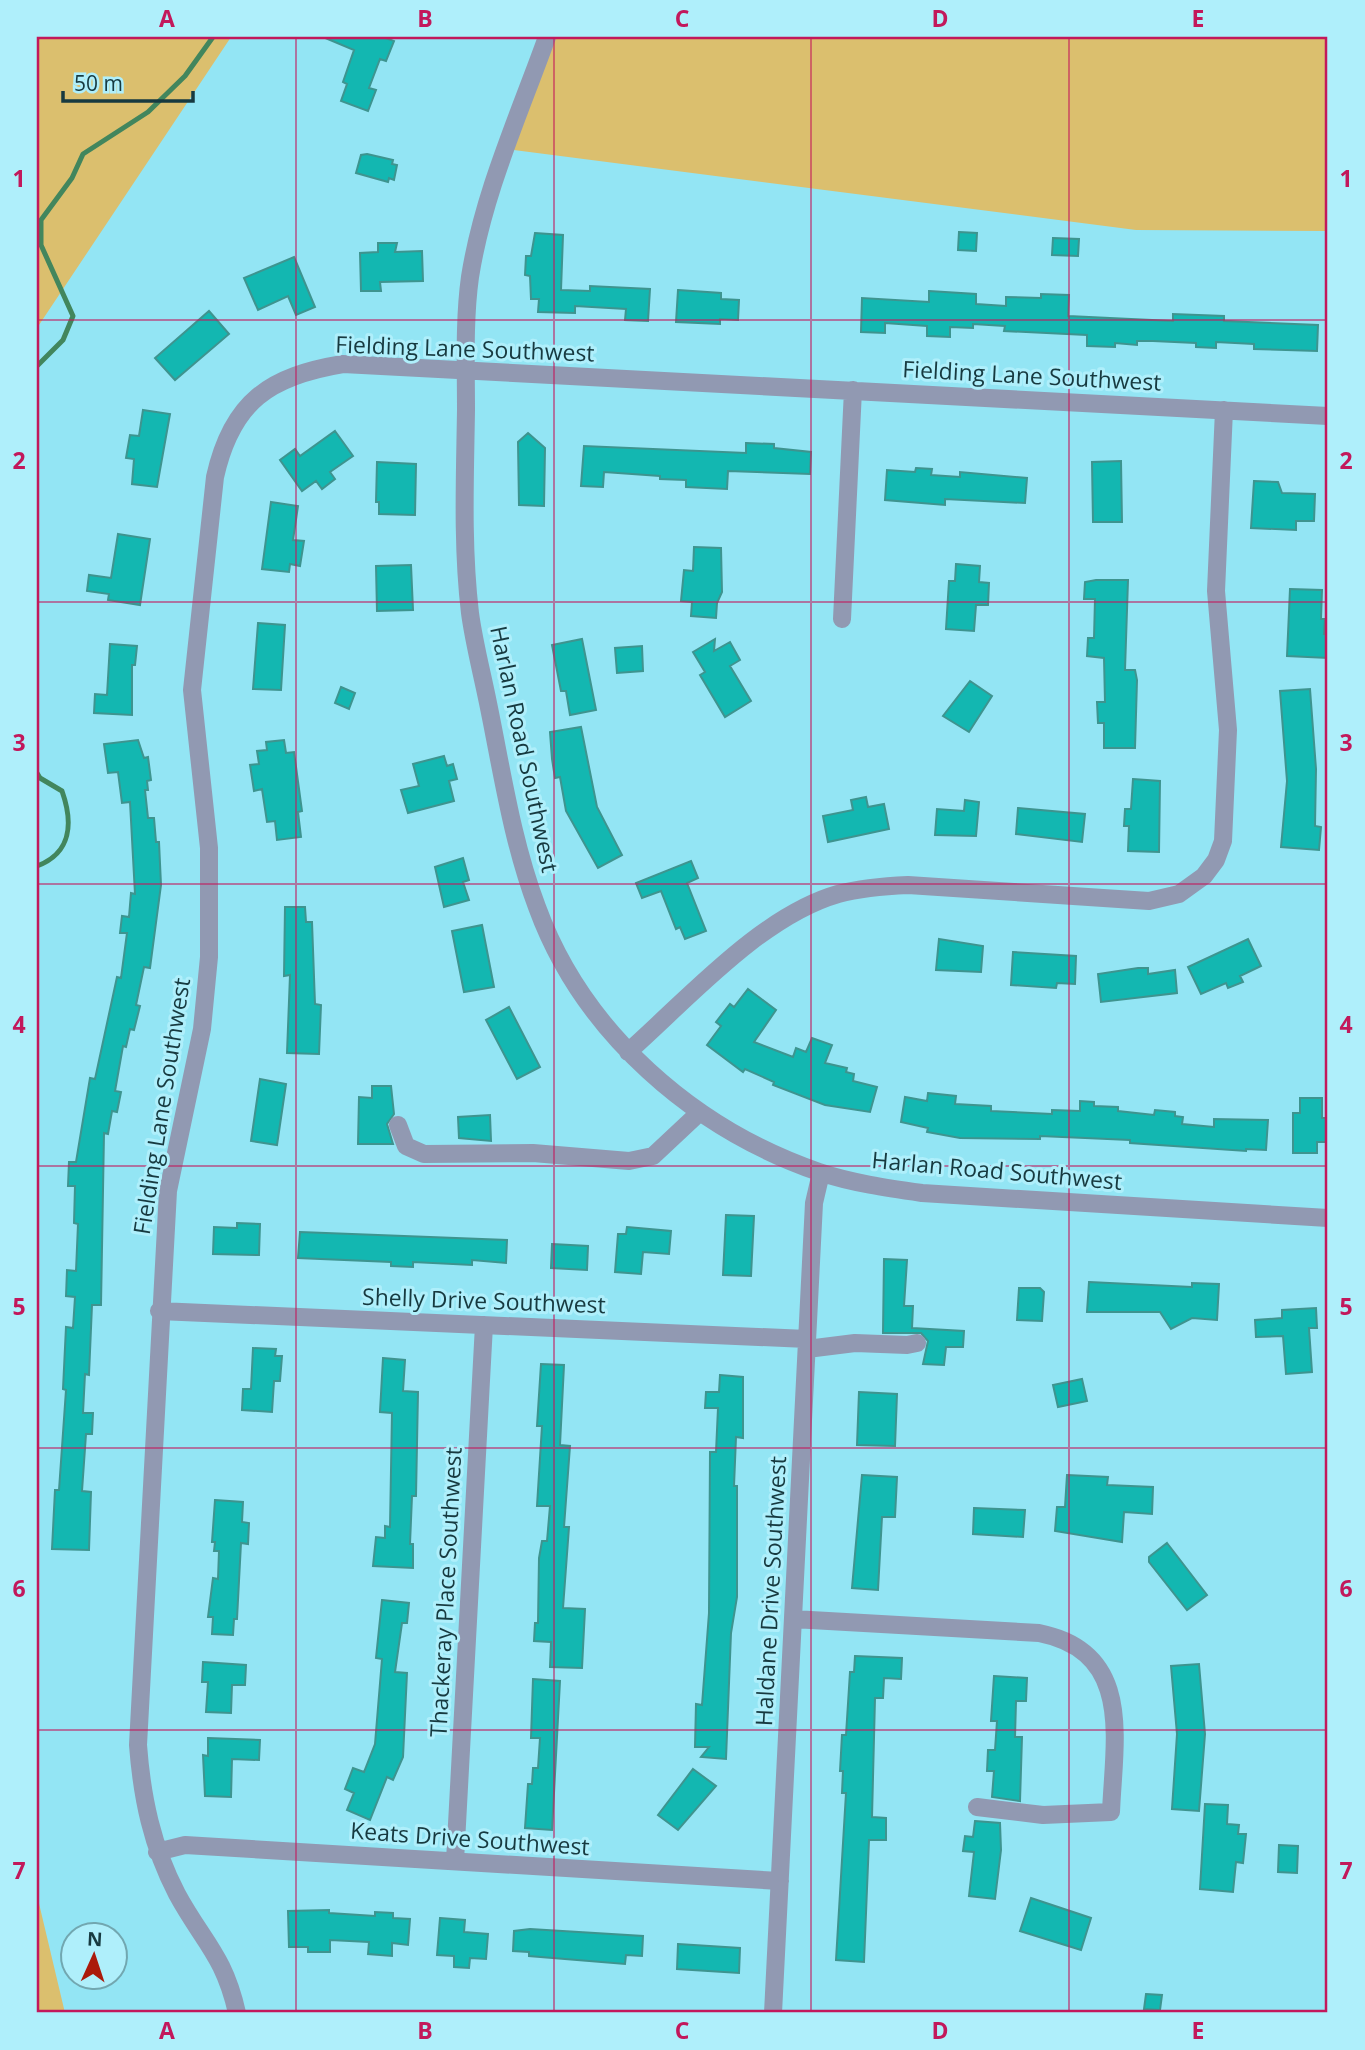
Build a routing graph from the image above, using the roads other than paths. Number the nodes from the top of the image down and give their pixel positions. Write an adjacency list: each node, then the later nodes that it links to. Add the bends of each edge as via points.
1 (547, 37): 2 (street, Harlan Road Southwest, via 489,194 470,278)
2 (466, 370): 3 (street, Fielding Lane Southwest); 7 (street, Harlan Road Southwest, via 465,552 470,615 518,850 537,910 561,959 590,1006); 12 (street, Fielding Lane Southwest, via 343,364 302,371 274,384 253,401 233,426 220,455 192,690 209,848 209,957 202,1029 168,1191)
3 (853, 390): 4 (street, Fielding Lane Southwest); 6 (street)
4 (1224, 410): 5 (street, Fielding Lane Southwest); 7 (street, via 1216,591 1228,764 1223,841 1204,876 1179,894 1149,901 908,885 837,894 800,909 764,932)
5 (1328, 415)
6 (842, 619)
7 (628, 1052): 8 (street, Harlan Road Southwest)
8 (700, 1112): 9 (street, via 653,1156 629,1161 533,1153 424,1154 406,1146); 10 (street, Harlan Road Southwest, via 763,1150)
9 (398, 1125)
10 (821, 1173): 11 (street, Harlan Road Southwest, via 922,1193); 15 (street, Haldane Drive Southwest, via 814,1203)
11 (1328, 1218)
12 (159, 1311): 13 (street, Shelly Drive Southwest); 18 (street, Fielding Lane Southwest, via 138,1745 142,1799)
13 (484, 1325): 15 (street, Shelly Drive Southwest); 19 (street, Thackeray Place Southwest)
14 (917, 1343): 15 (street, Shelly Drive Southwest)
15 (807, 1344): 16 (street, Haldane Drive Southwest)
16 (793, 1619): 17 (street, via 1039,1633 1075,1644 1099,1666 1113,1698 1115,1718 1111,1812 1043,1815); 20 (street, Haldane Drive Southwest)
17 (977, 1807)
18 (157, 1852): 19 (street, Keats Drive Southwest, via 185,1845); 21 (street, Fielding Lane Southwest, via 178,1896 230,1979)
19 (456, 1861): 20 (street, Keats Drive Southwest)
20 (780, 1881): 22 (street, Haldane Drive Southwest)
21 (237, 2013)
22 (773, 2013)

